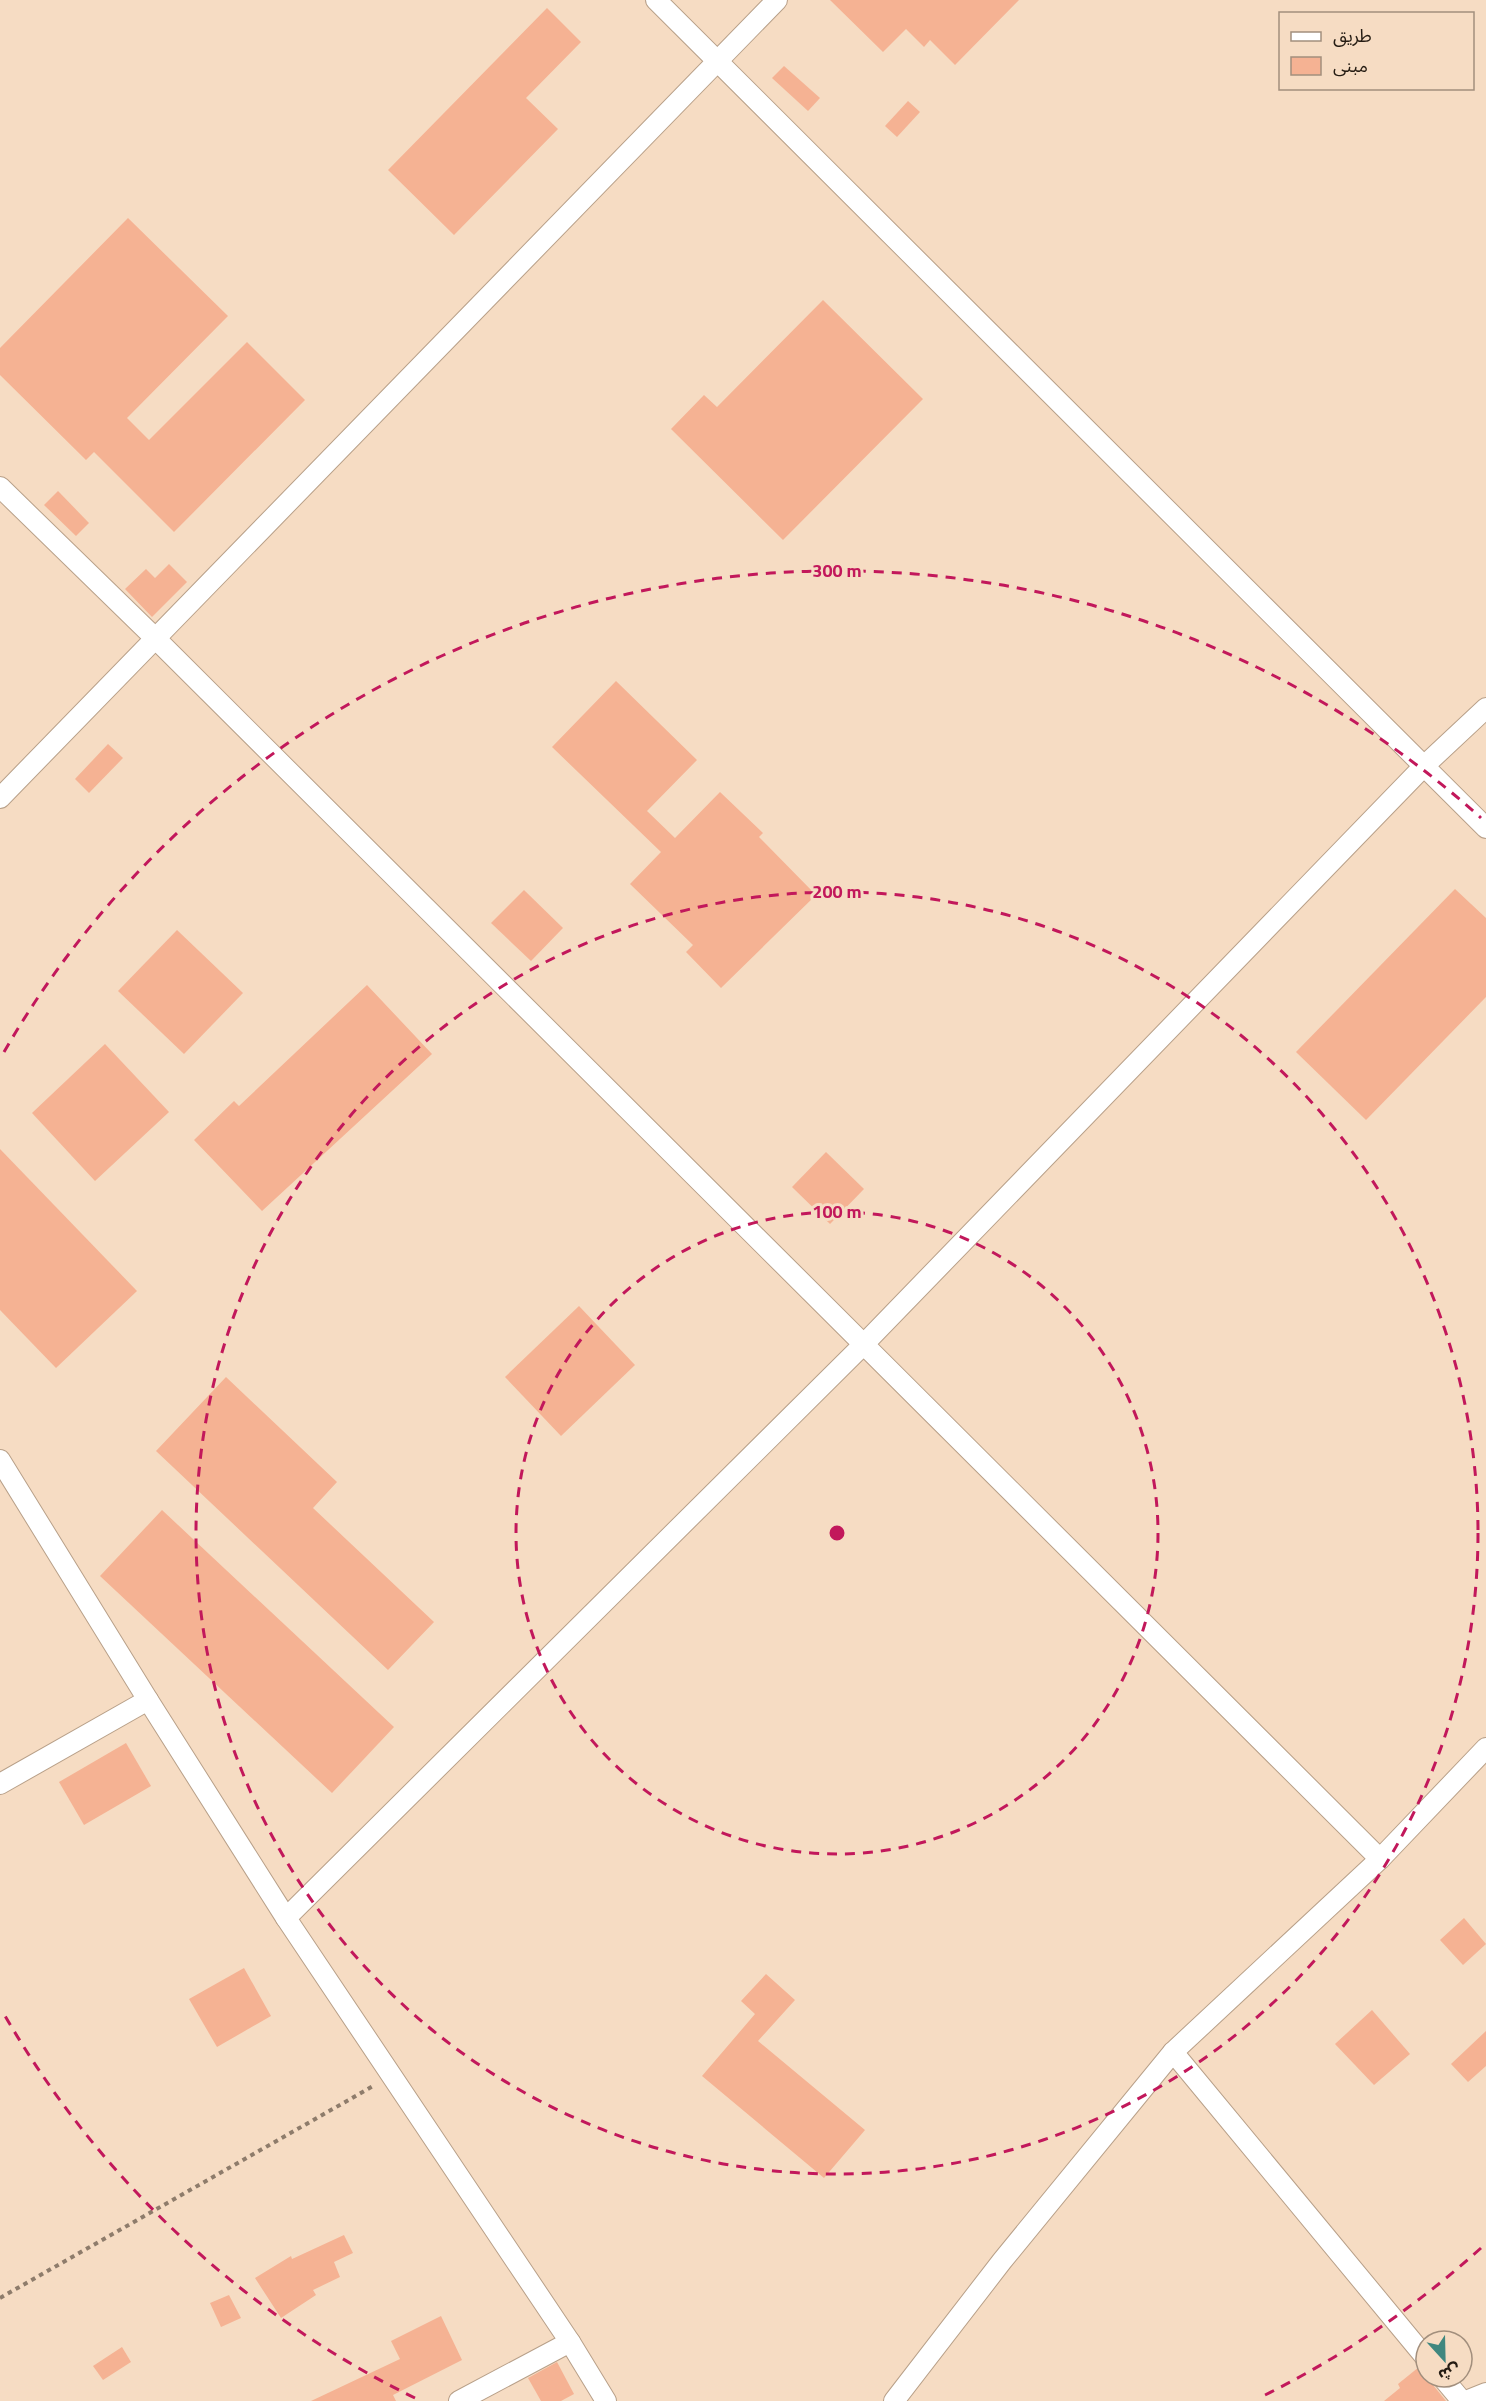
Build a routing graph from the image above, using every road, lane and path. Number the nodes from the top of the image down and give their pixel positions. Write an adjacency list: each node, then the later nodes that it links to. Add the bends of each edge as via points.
1 (656, 0): 3 (street)
2 (777, 0): 3 (street)
3 (718, 60): 5 (street); 7 (street)
4 (0, 488): 5 (street)
5 (155, 638): 8 (street); 10 (street)
6 (1486, 708): 7 (street)
7 (1424, 766): 9 (street); 10 (street)
8 (0, 798)
9 (1486, 828)
10 (864, 1344): 15 (street); 16 (street)
11 (0, 1460): 12 (street)
12 (148, 1700): 14 (street); 16 (street)
13 (1486, 1748): 15 (street)
14 (0, 1784)
15 (1380, 1859): 17 (street)
16 (286, 1917): 18 (street)
17 (1173, 2052): 21 (street); 26 (street, via 1002,2261)
18 (391, 2075): 19 (path); 20 (street)
19 (0, 2298)
20 (570, 2343): 24 (street); 25 (street)
21 (1414, 2343)
22 (1453, 2389): 27 (street)
23 (1486, 2393): 27 (street)
24 (459, 2401)
25 (606, 2401)
26 (894, 2401)
27 (1464, 2401)

